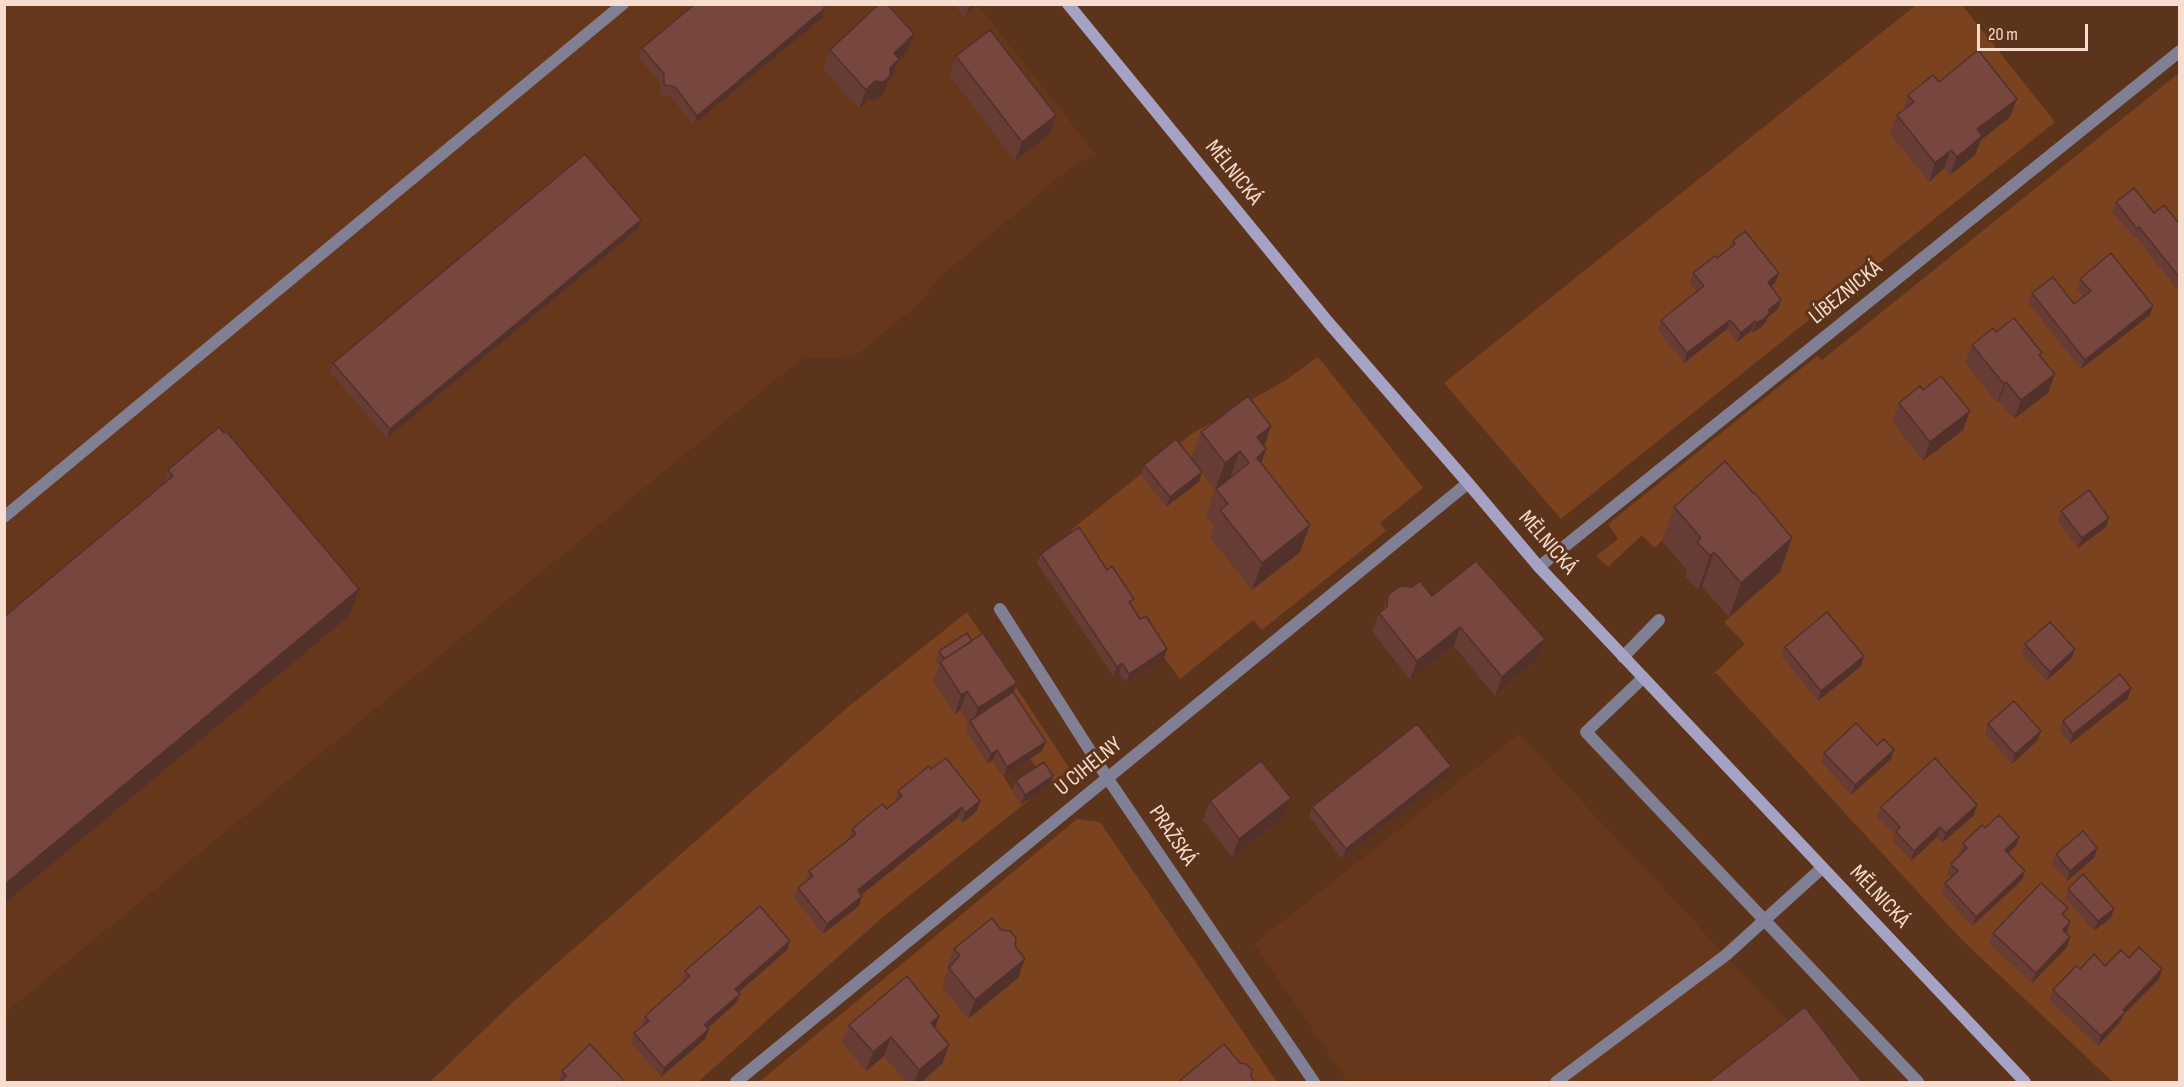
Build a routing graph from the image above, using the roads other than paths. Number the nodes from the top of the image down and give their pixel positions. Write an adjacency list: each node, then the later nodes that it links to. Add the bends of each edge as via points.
1 (623, 4): 5 (street)
2 (1068, 4): 4 (main road, MĚLNICKÁ, via 1328,322)
3 (2180, 51): 6 (street, LÍBEZNICKÁ)
4 (1468, 483): 6 (main road, MĚLNICKÁ); 11 (street, U CIHELNY)
5 (4, 517)
6 (1539, 567): 9 (main road, MĚLNICKÁ)
7 (1000, 609): 11 (street, PRAŽSKÁ)
8 (1659, 620): 9 (street)
9 (1623, 657): 10 (main road, MĚLNICKÁ)
10 (1643, 678): 12 (main road, MĚLNICKÁ); 13 (street, via 1586,732)
11 (1108, 779): 14 (street, U CIHELNY); 15 (street, PRAŽSKÁ)
12 (1822, 868): 13 (street); 18 (main road, MĚLNICKÁ)
13 (1765, 920): 16 (street, via 1726,955); 17 (street)
14 (736, 1083)
15 (1314, 1083)
16 (1556, 1083)
17 (1918, 1083)
18 (2025, 1083)

